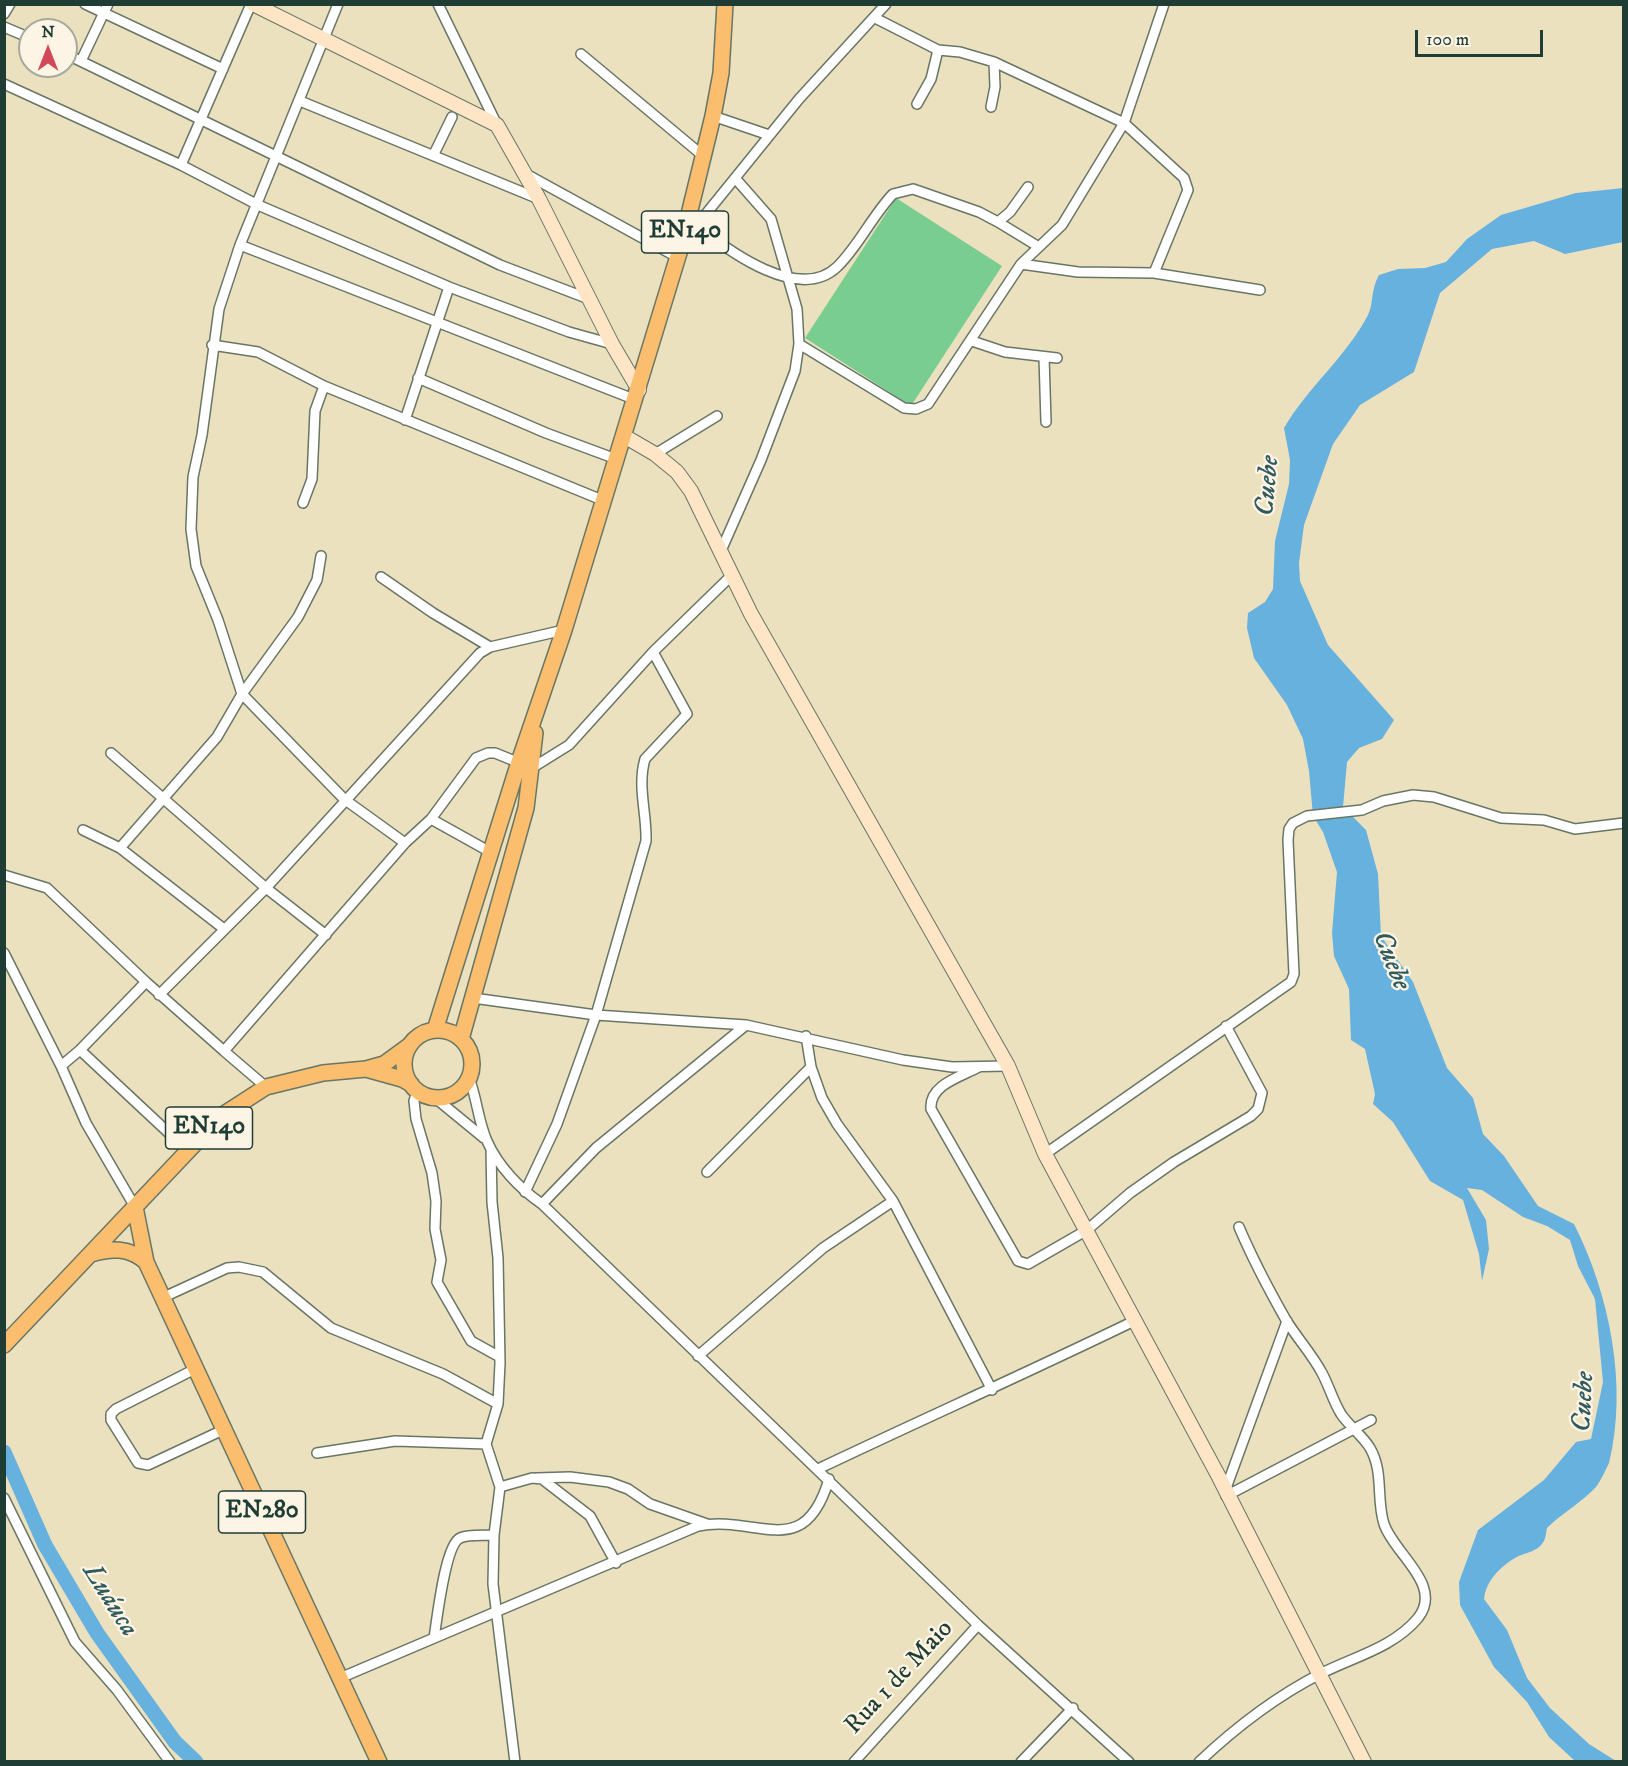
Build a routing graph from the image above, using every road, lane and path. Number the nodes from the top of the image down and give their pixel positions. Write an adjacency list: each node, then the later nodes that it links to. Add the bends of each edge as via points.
1 (10, 4): 10 (street)
2 (85, 4): 9 (street)
3 (252, 4): 14 (main road); 20 (street)
4 (338, 4): 14 (street)
5 (438, 4): 29 (street)
6 (725, 4): 25 (main road, EN140, via 721,73)
7 (886, 4): 11 (street)
8 (1164, 4): 28 (street)
9 (105, 9): 18 (street); 20 (street)
10 (4, 14)
11 (875, 18): 15 (street); 30 (street)
12 (4, 27): 13 (street)
13 (18, 33)
14 (325, 40): 22 (street); 29 (main road)
15 (938, 50): 19 (street, via 960,52); 23 (street, via 931,79)
16 (581, 54): 32 (street)
17 (78, 60): 18 (street)
18 (81, 61): 27 (street)
19 (994, 63): 24 (street); 28 (street)
20 (223, 69): 27 (street)
21 (4, 84): 34 (street)
22 (300, 101): 31 (street); 33 (street)
23 (917, 104)
24 (991, 106)
25 (713, 116): 30 (street); 32 (main road, EN140)
26 (452, 117): 31 (street)
27 (201, 119): 33 (street); 34 (street)
28 (1124, 123): 44 (street, via 1062,225); 47 (street, via 1188,184 1173,232)
29 (497, 125): 35 (main road)
30 (769, 135): 36 (street)
31 (434, 153): 38 (street)
32 (702, 154): 42 (main road, EN140)
33 (275, 158): 39 (street); 51 (street, via 500,265)
34 (181, 165): 39 (street)
35 (525, 174): 38 (main road); 45 (street)
36 (735, 178): 41 (street); 48 (street, via 771,219)
37 (1028, 186): 40 (street)
38 (539, 199): 51 (main road)
39 (258, 205): 43 (street); 49 (street)
40 (998, 222): 44 (street); 48 (street, via 913,189 893,194 836,268 813,279)
41 (698, 227): 42 (street); 48 (street, via 723,247)
42 (682, 243): 45 (main road, EN140)
43 (240, 245): 52 (street); 56 (street)
44 (1039, 247): 46 (street)
45 (677, 257): 61 (main road, EN140)
46 (1021, 264): 47 (street, via 1078,272); 53 (street)
47 (1154, 273): 50 (street)
48 (787, 279): 55 (street, via 797,309)
49 (449, 287): 52 (street); 54 (street)
50 (1260, 290)
51 (589, 299): 54 (main road)
52 (437, 322): 59 (street); 61 (street)
53 (972, 340): 55 (street, via 928,404 916,409 904,408); 57 (street, via 1005,352)
54 (612, 344): 61 (main road)
55 (799, 344): 70 (street, via 795,371 766,449)
56 (212, 345): 60 (street, via 258,352); 77 (street, via 193,477 191,529 196,567)
57 (1044, 357): 58 (street); 64 (street)
58 (1057, 358)
59 (418, 378): 63 (street); 67 (street)
60 (324, 386): 63 (street); 69 (street, via 315,411 312,479)
61 (637, 395): 65 (main road, EN140)
62 (717, 416): 66 (street)
63 (405, 420): 68 (street)
64 (1047, 422)
65 (624, 436): 66 (main road); 67 (main road, EN140)
66 (655, 454): 70 (main road, via 691,491)
67 (616, 459): 68 (main road, EN140)
68 (602, 500): 74 (main road, EN140)
69 (303, 503)
70 (720, 553): 72 (main road)
71 (321, 556): 77 (street, via 317,580 298,617)
72 (731, 576): 76 (street); 106 (main road)
73 (381, 577): 75 (street)
74 (564, 630): 75 (street); 79 (main road, EN140, via 537,712)
75 (490, 647): 81 (street, via 460,673)
76 (653, 652): 79 (street, via 569,745); 96 (street, via 687,714 645,759 642,812 646,841)
77 (242, 694): 80 (street, via 217,736); 81 (street)
78 (111, 753): 80 (street)
79 (525, 765): 82 (street, via 495,753 476,758); 87 (main road, EN140); 95 (main road, EN140, via 526,808)
80 (161, 799): 86 (street); 89 (street)
81 (344, 799): 85 (street); 89 (street)
82 (431, 819): 85 (street); 87 (street)
83 (1623, 822): 98 (street, via 1575,829 1544,820 1501,818 1434,797 1413,795 1362,810 1307,816 1293,823 1289,828 1294,974 1291,982)
84 (83, 830): 86 (street)
85 (405, 843): 91 (street)
86 (120, 849): 90 (street)
87 (492, 853): 99 (main road, EN140)
88 (4, 875): 93 (street, via 46,888)
89 (266, 888): 90 (street); 91 (street)
90 (224, 929): 94 (street)
91 (326, 935): 104 (street)
92 (4, 952): 105 (street)
93 (146, 982): 94 (street); 103 (street)
94 (159, 995): 104 (street)
95 (473, 998): 96 (street); 101 (main road, EN140)
96 (597, 1015): 97 (street); 119 (street, via 558,1124)
97 (746, 1025): 100 (street); 121 (street, via 596,1148)
98 (1226, 1026): 117 (street); 124 (street, via 1262,1093 1258,1109 1165,1168)
99 (435, 1030): 101 (main road); 102 (main road, EN140, via 425,1032)
100 (806, 1036): 107 (street); 108 (street, via 903,1060)
101 (461, 1039): 110 (main road, via 471,1057)
102 (410, 1045): 109 (main road, EN140, via 384,1064); 112 (main road, via 405,1065)
103 (80, 1050): 105 (street); 116 (street)
104 (224, 1051): 111 (street)
105 (61, 1066): 122 (street, via 86,1123)
106 (1008, 1066): 108 (street); 117 (main road)
107 (811, 1067): 118 (street); 120 (street, via 837,1124)
108 (979, 1067): 124 (street, via 938,1088 930,1100 931,1109 1018,1261 1028,1264)
109 (366, 1069): 111 (main road, EN140, via 323,1073); 112 (main road, EN140, via 402,1079)
110 (469, 1078): 113 (main road, via 455,1093); 114 (street)
111 (266, 1087): 116 (main road, EN140, via 221,1116)
112 (414, 1087): 113 (main road, EN140); 131 (street, via 416,1119 436,1201 435,1229 441,1260 437,1282 471,1341)
113 (434, 1097): 114 (street)
114 (486, 1140): 115 (street)
115 (491, 1149): 119 (street); 131 (street, via 498,1258)
116 (187, 1150): 122 (main road, EN140)
117 (1045, 1154): 124 (main road)
118 (707, 1172)
119 (525, 1192): 121 (street)
120 (892, 1201): 132 (street, via 823,1248); 134 (street)
121 (542, 1204): 132 (street)
122 (135, 1207): 125 (main road, EN140); 126 (main road, EN280)
123 (1239, 1227): 129 (street, via 1257,1270)
124 (1087, 1230): 128 (main road)
125 (91, 1254): 126 (main road, via 119,1249 138,1254); 130 (main road, EN140)
126 (146, 1262): 127 (main road, EN280)
127 (164, 1297): 133 (main road, EN280); 135 (street, via 227,1268 263,1272 331,1328 444,1374)
128 (1134, 1321): 134 (street); 145 (main road)
129 (1287, 1321): 138 (street, via 1322,1372); 145 (street)
130 (4, 1345)
131 (498, 1356): 135 (street)
132 (698, 1356): 141 (street)
133 (197, 1368): 137 (main road, EN280); 137 (street, via 116,1409 111,1420 138,1463 148,1466)
134 (992, 1390): 141 (street)
135 (498, 1404): 139 (street)
136 (1371, 1420): 138 (street)
137 (225, 1429): 154 (main road, EN280)
138 (1353, 1430): 145 (street); 153 (street, via 1370,1448 1380,1484 1384,1524 1426,1590 1426,1604 1418,1618 1391,1642)
139 (486, 1444): 140 (street, via 395,1441); 144 (street)
140 (317, 1453)
141 (818, 1468): 143 (street)
142 (537, 1478): 144 (street); 147 (street, via 609,1482 650,1504); 149 (street, via 590,1516)
143 (829, 1479): 147 (street, via 818,1509 789,1530); 151 (street)
144 (500, 1487): 148 (street)
145 (1225, 1494): 153 (main road)
146 (4, 1497): 156 (street, via 75,1642)
147 (707, 1524): 149 (street)
148 (494, 1535): 150 (street); 152 (street, via 462,1537 454,1544)
149 (616, 1563): 150 (street)
150 (495, 1613): 152 (street); 158 (street)
151 (978, 1625): 155 (street); 159 (street, Rua 1 de Maio)
152 (434, 1638): 154 (street)
153 (1319, 1674): 162 (street, via 1256,1715); 163 (main road)
154 (340, 1678): 157 (main road, EN280)
155 (1072, 1707): 160 (street); 161 (street)
156 (170, 1761)
157 (379, 1761)
158 (515, 1761)
159 (854, 1761)
160 (1022, 1761)
161 (1129, 1761)
162 (1199, 1761)
163 (1364, 1761)

